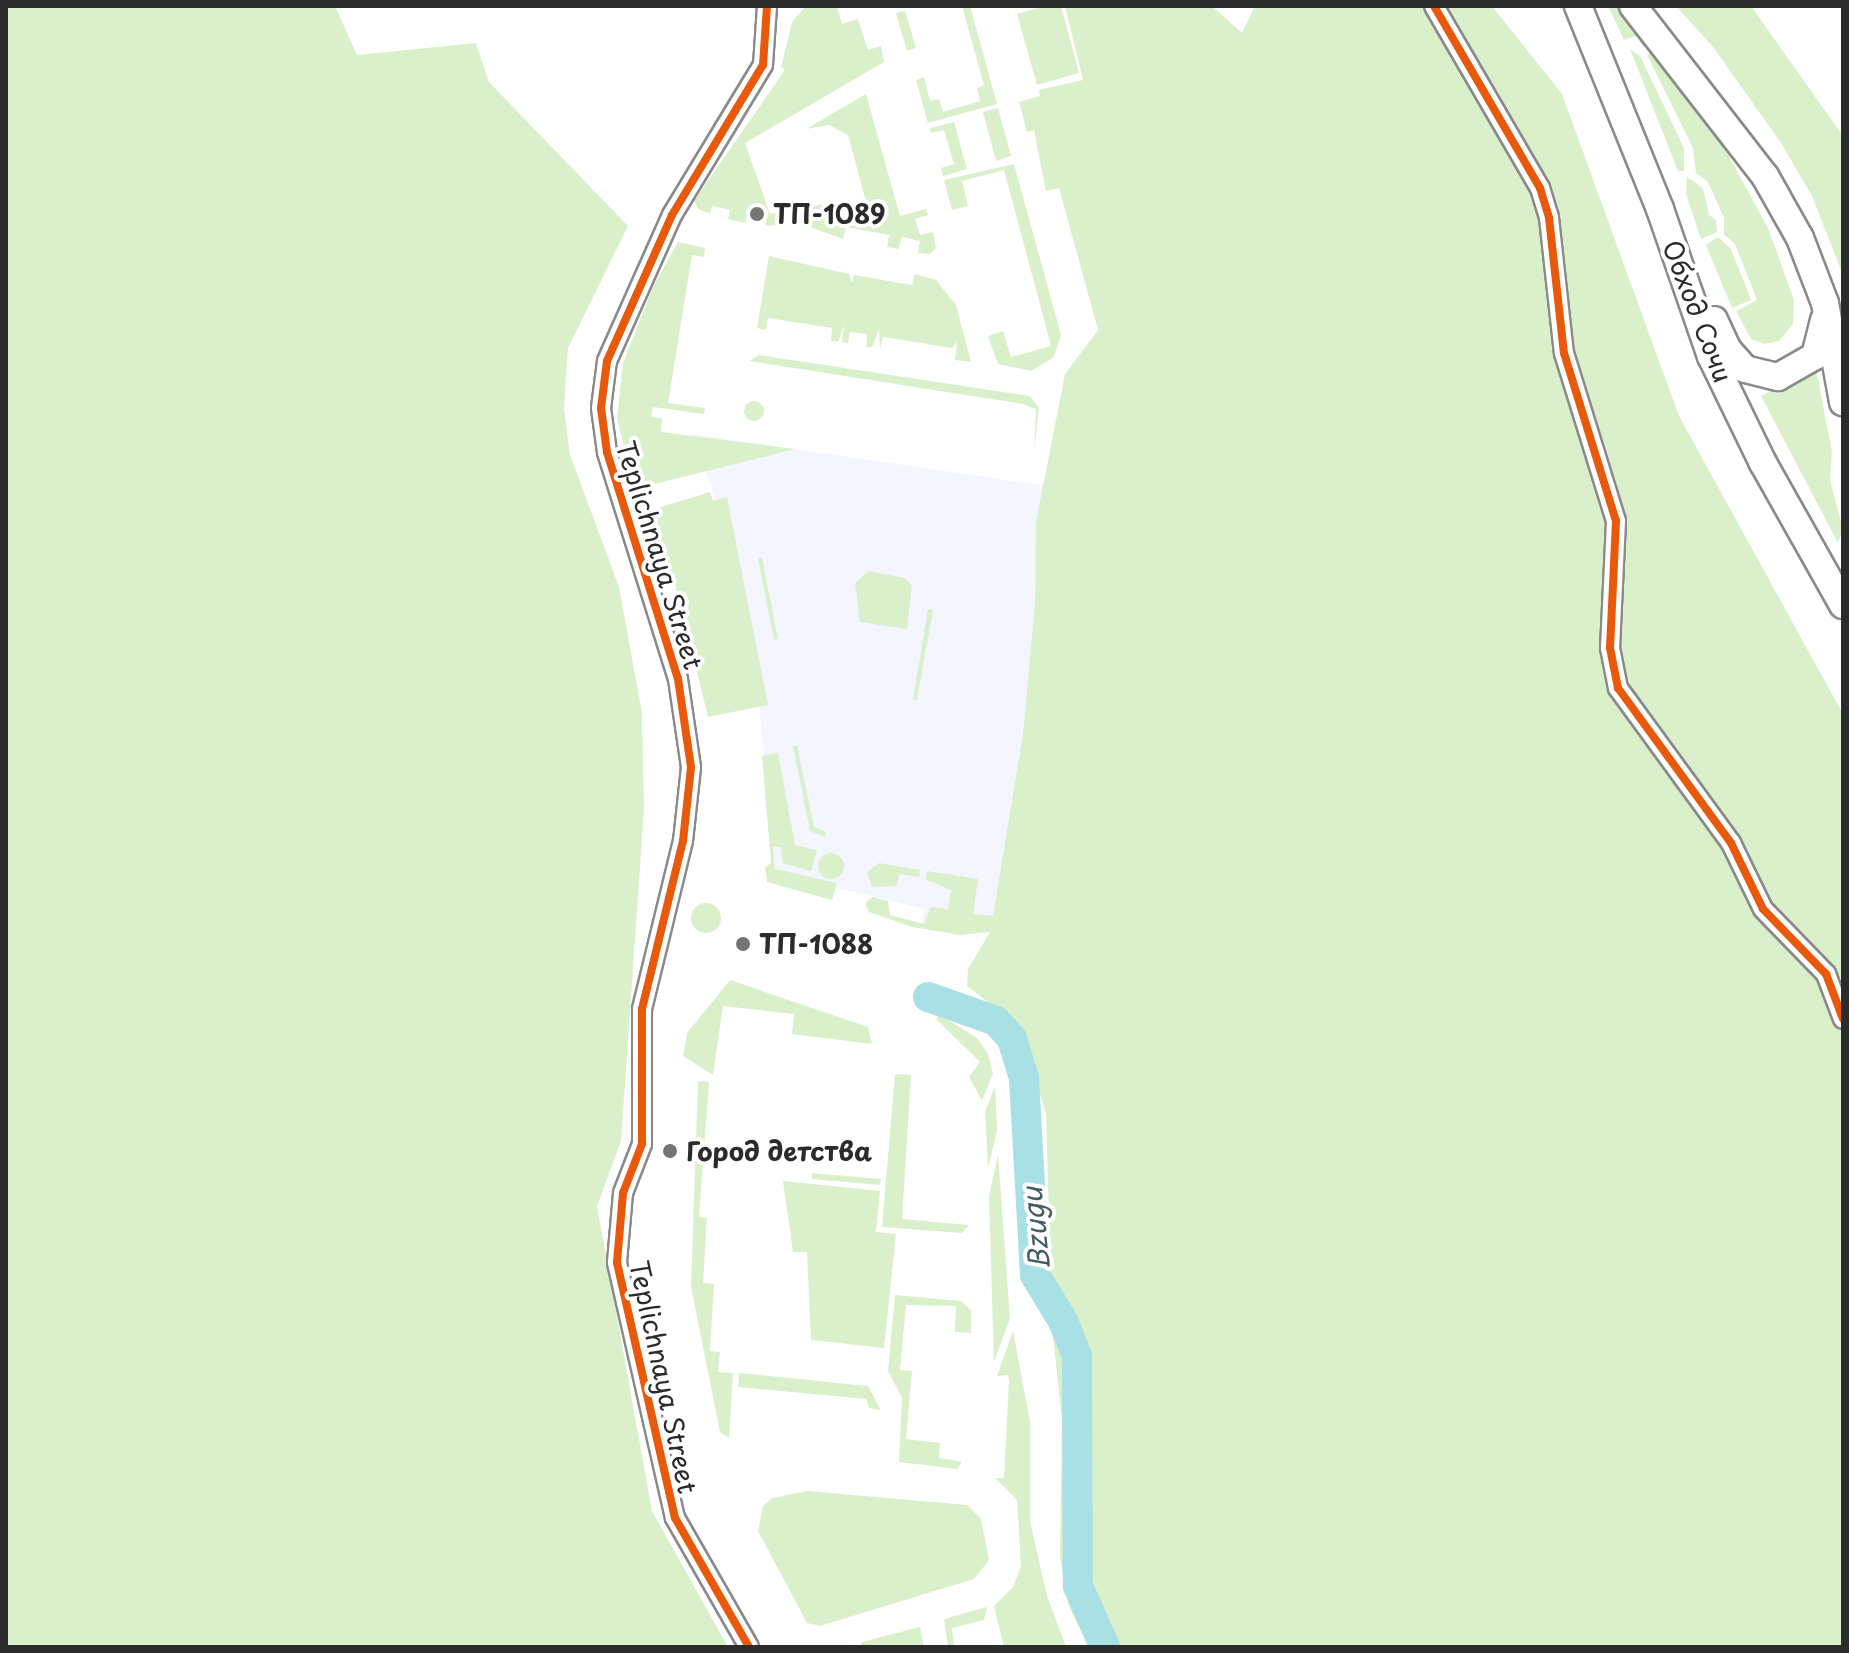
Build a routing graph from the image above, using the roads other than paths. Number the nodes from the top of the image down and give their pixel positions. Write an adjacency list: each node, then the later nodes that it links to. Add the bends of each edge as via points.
1 (767, 6): 10 (street, Teplichnaya Street, via 763,65 672,215 612,347 601,408 607,452 678,679 691,767 683,841 642,1009 642,1144 623,1193 617,1262 675,1518)
2 (1434, 6): 9 (street, via 1540,188 1549,218 1564,353 1616,521 1610,648 1618,688 1731,843 1763,909 1826,974)
3 (1578, 6): 5 (highway, Обход Сочи)
4 (1633, 6): 6 (highway, via 1765,176 1800,238)
5 (1660, 209): 6 (highway, via 1728,350 1745,369 1778,377 1815,356 1823,338); 8 (highway, Обход Сочи, via 1711,356 1763,463)
6 (1825, 303): 7 (highway)
7 (1843, 402)
8 (1843, 605)
9 (1843, 1019)
10 (749, 1647)

